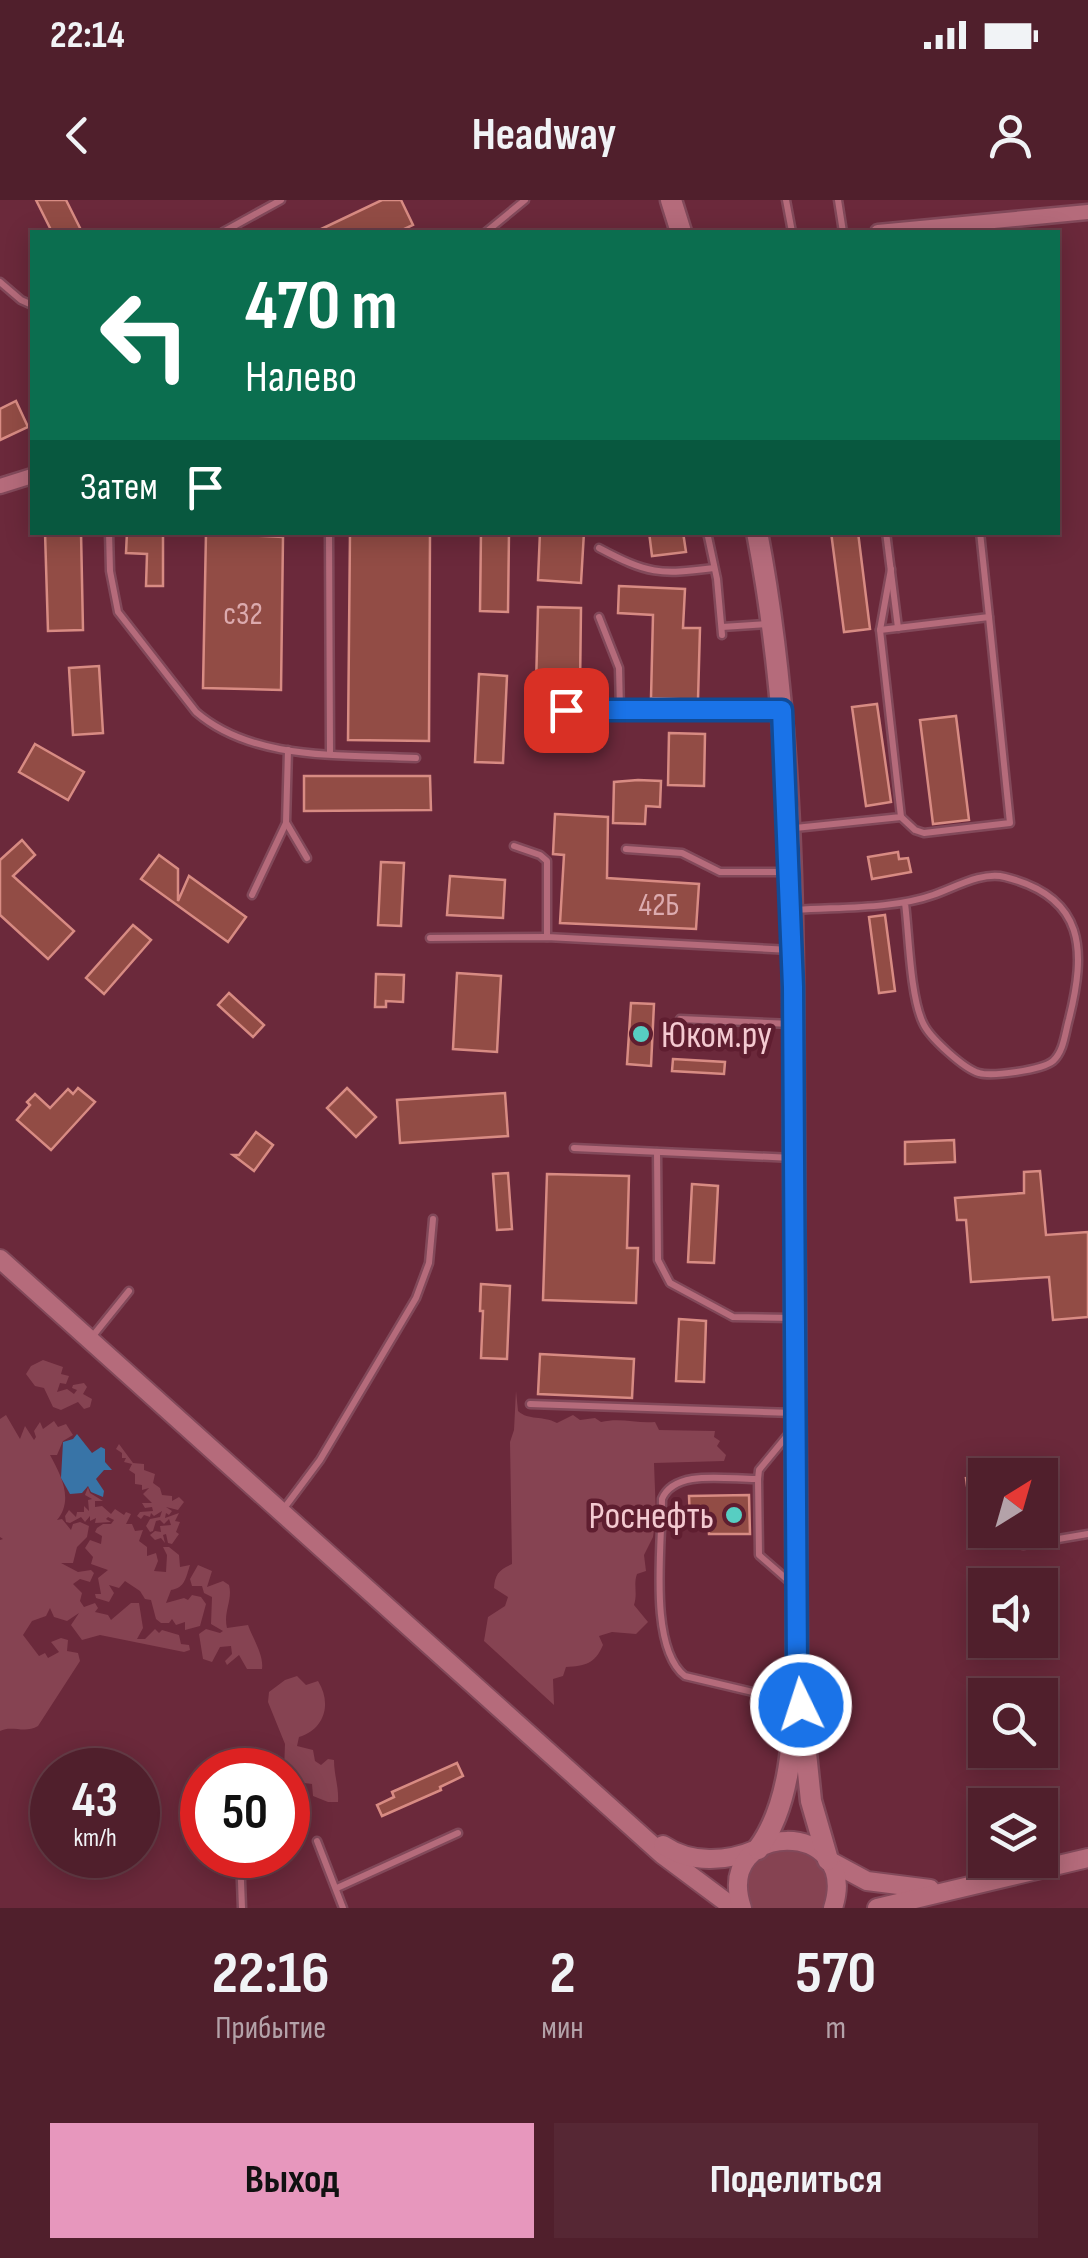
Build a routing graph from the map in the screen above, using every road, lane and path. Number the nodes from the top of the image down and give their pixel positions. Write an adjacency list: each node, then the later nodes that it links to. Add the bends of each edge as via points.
1 (281, 200): 7 (lane)
2 (525, 200): 8 (lane)
3 (671, 200): 9 (main road)
4 (786, 200): 10 (lane)
5 (838, 200): 11 (lane)
6 (1088, 212): 12 (street)
7 (227, 230)
8 (488, 230)
9 (680, 230)
10 (792, 230)
11 (843, 230)
12 (899, 230)
13 (0, 282): 14 (lane)
14 (4, 292): 15 (lane)
15 (30, 304)
16 (30, 477): 17 (street)
17 (0, 486)
18 (109, 535): 35 (lane, via 112,589 130,632 210,724 242,740)
19 (329, 535): 36 (lane)
20 (708, 535): 25 (lane)
21 (757, 535): 29 (main road)
22 (886, 535): 26 (lane)
23 (980, 535): 28 (lane)
24 (599, 548): 25 (lane, via 652,572)
25 (714, 568): 29 (lane, via 722,631)
26 (890, 569): 30 (lane); 31 (lane)
27 (599, 617): 33 (lane, via 619,668)
28 (990, 618): 30 (lane); 38 (lane, via 1010,822 924,833)
29 (772, 624): 34 (main road)
30 (898, 628): 31 (lane)
31 (880, 630): 38 (lane)
32 (539, 710): 33 (lane)
33 (620, 710): 34 (lane, via 722,704)
34 (782, 710): 40 (main road)
35 (288, 750): 36 (lane); 39 (lane)
36 (330, 753): 37 (lane)
37 (416, 758)
38 (901, 817): 40 (lane)
39 (286, 823): 43 (lane); 45 (lane)
40 (788, 828): 44 (main road)
41 (514, 846): 49 (lane, via 547,861)
42 (626, 850): 44 (lane, via 682,853 720,872)
43 (307, 858)
44 (790, 872): 47 (main road)
45 (252, 895)
46 (905, 903): 46 (lane, via 1000,875 1030,884 1061,906 1080,962 1064,1045 1052,1062 1028,1071 978,1074 934,1040 922,1021); 47 (lane)
47 (791, 910): 50 (main road)
48 (430, 938): 49 (lane)
49 (547, 938): 50 (lane)
50 (792, 950): 52 (main road)
51 (680, 1019): 52 (lane)
52 (794, 1024): 55 (main road)
53 (574, 1148): 54 (lane)
54 (656, 1152): 55 (lane); 59 (lane, via 658,1260 670,1283 733,1317)
55 (794, 1158): 59 (main road)
56 (433, 1219): 64 (lane, via 429,1263 416,1298 320,1460)
57 (0, 1259): 60 (street)
58 (129, 1291): 60 (lane)
59 (794, 1318): 62 (main road)
60 (90, 1340): 64 (street)
61 (530, 1404): 62 (lane)
62 (795, 1419): 63 (lane); 67 (main road)
63 (758, 1479): 67 (lane, via 759,1555); 69 (lane, via 680,1480 665,1491 663,1638 673,1667 685,1676)
64 (281, 1512): 70 (street)
65 (1088, 1534): 66 (lane)
66 (1058, 1539)
67 (797, 1588): 68 (main road)
68 (797, 1672): 69 (main road); 75 (main road, via 812,1802)
69 (795, 1702): 73 (main road, via 778,1810)
70 (606, 1802): 73 (street, via 684,1856 716,1859); 79 (street, via 663,1855)
71 (458, 1833): 77 (lane)
72 (317, 1842): 77 (lane)
73 (758, 1849): 75 (street, via 791,1840); 79 (street, via 744,1865)
74 (1088, 1858): 78 (street)
75 (828, 1860): 78 (street, via 867,1881); 82 (street, via 837,1888)
76 (241, 1878): 80 (lane)
77 (337, 1888): 81 (lane)
78 (951, 1890): 83 (street)
79 (737, 1904)
80 (242, 1908)
81 (343, 1908)
82 (833, 1908)
83 (876, 1908)

